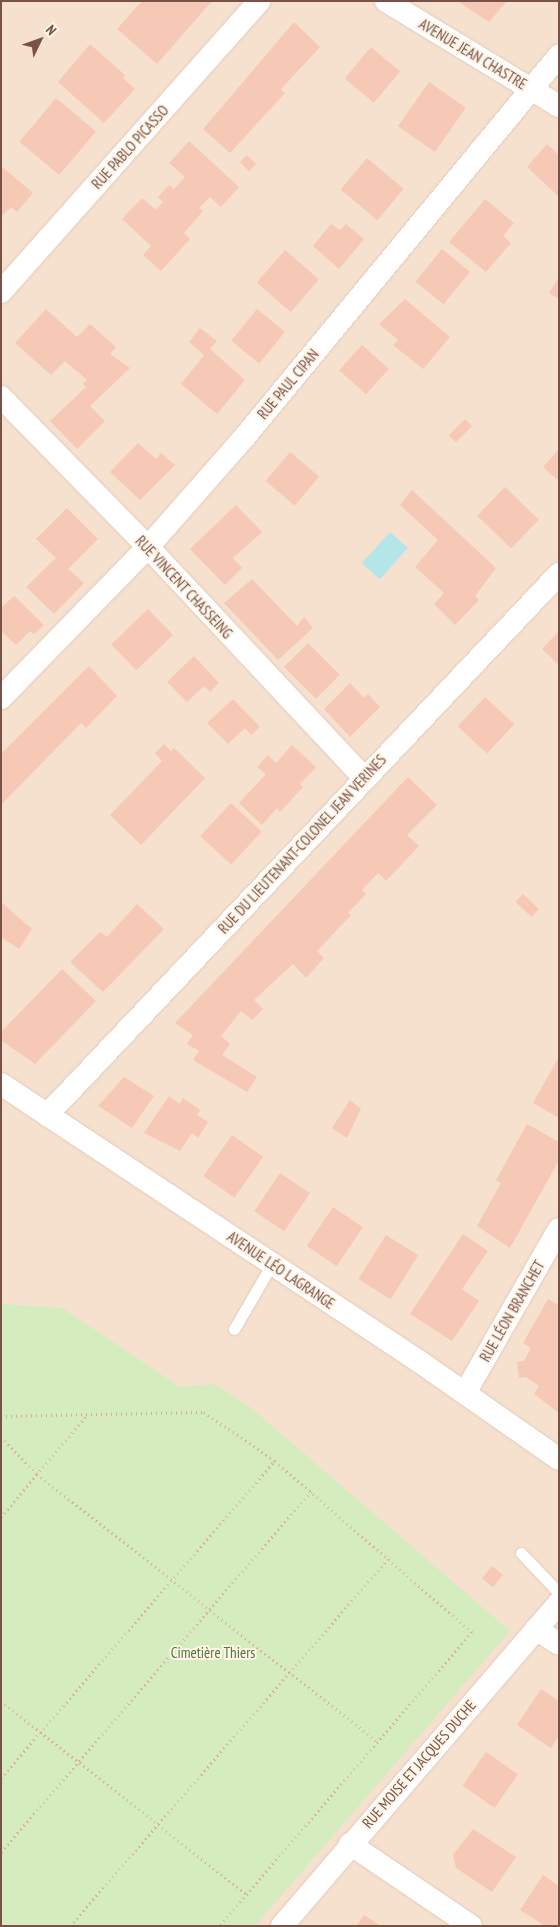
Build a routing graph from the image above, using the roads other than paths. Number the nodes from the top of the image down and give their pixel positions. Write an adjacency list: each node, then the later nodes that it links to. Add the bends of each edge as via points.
1 (259, 1): 6 (street, RUE PABLO PICASSO)
2 (386, 1): 4 (street, AVENUE JEAN CHASTRE)
3 (559, 56): 4 (street, RUE PAUL CIPAN)
4 (532, 90): 5 (street, AVENUE JEAN CHASTRE); 8 (street, RUE PAUL CIPAN, via 243,439)
5 (559, 106)
6 (1, 292)
7 (1, 398): 8 (street, RUE VINCENT CHASSEING)
8 (148, 547): 10 (street, RUE PAUL CIPAN); 11 (street, RUE VINCENT CHASSEING)
9 (559, 574): 11 (street, RUE DU LIEUTENANT-COLONEL JEAN VERINES)
10 (1, 698)
11 (364, 778): 13 (street, RUE DU LIEUTENANT-COLONEL JEAN VERINES)
12 (1, 1084): 13 (street, AVENUE LÉO LAGRANGE)
13 (47, 1115): 15 (street, AVENUE LÉO LAGRANGE)
14 (559, 1229): 17 (street, RUE LÉON BRANCHET)
15 (272, 1264): 16 (lane); 17 (street, AVENUE LÉO LAGRANGE)
16 (234, 1328)
17 (465, 1394): 18 (street, AVENUE LÉO LAGRANGE)
18 (559, 1459)
19 (521, 1553): 20 (lane)
20 (559, 1593)
21 (559, 1603): 22 (street, RUE MOISE ET JACQUES DUCHE)
22 (536, 1629): 23 (street); 24 (street, RUE MOISE ET JACQUES DUCHE)
23 (559, 1644)
24 (350, 1844): 25 (street, RUE MOISE ET JACQUES DUCHE); 26 (street)
25 (282, 1926)
26 (471, 1926)

